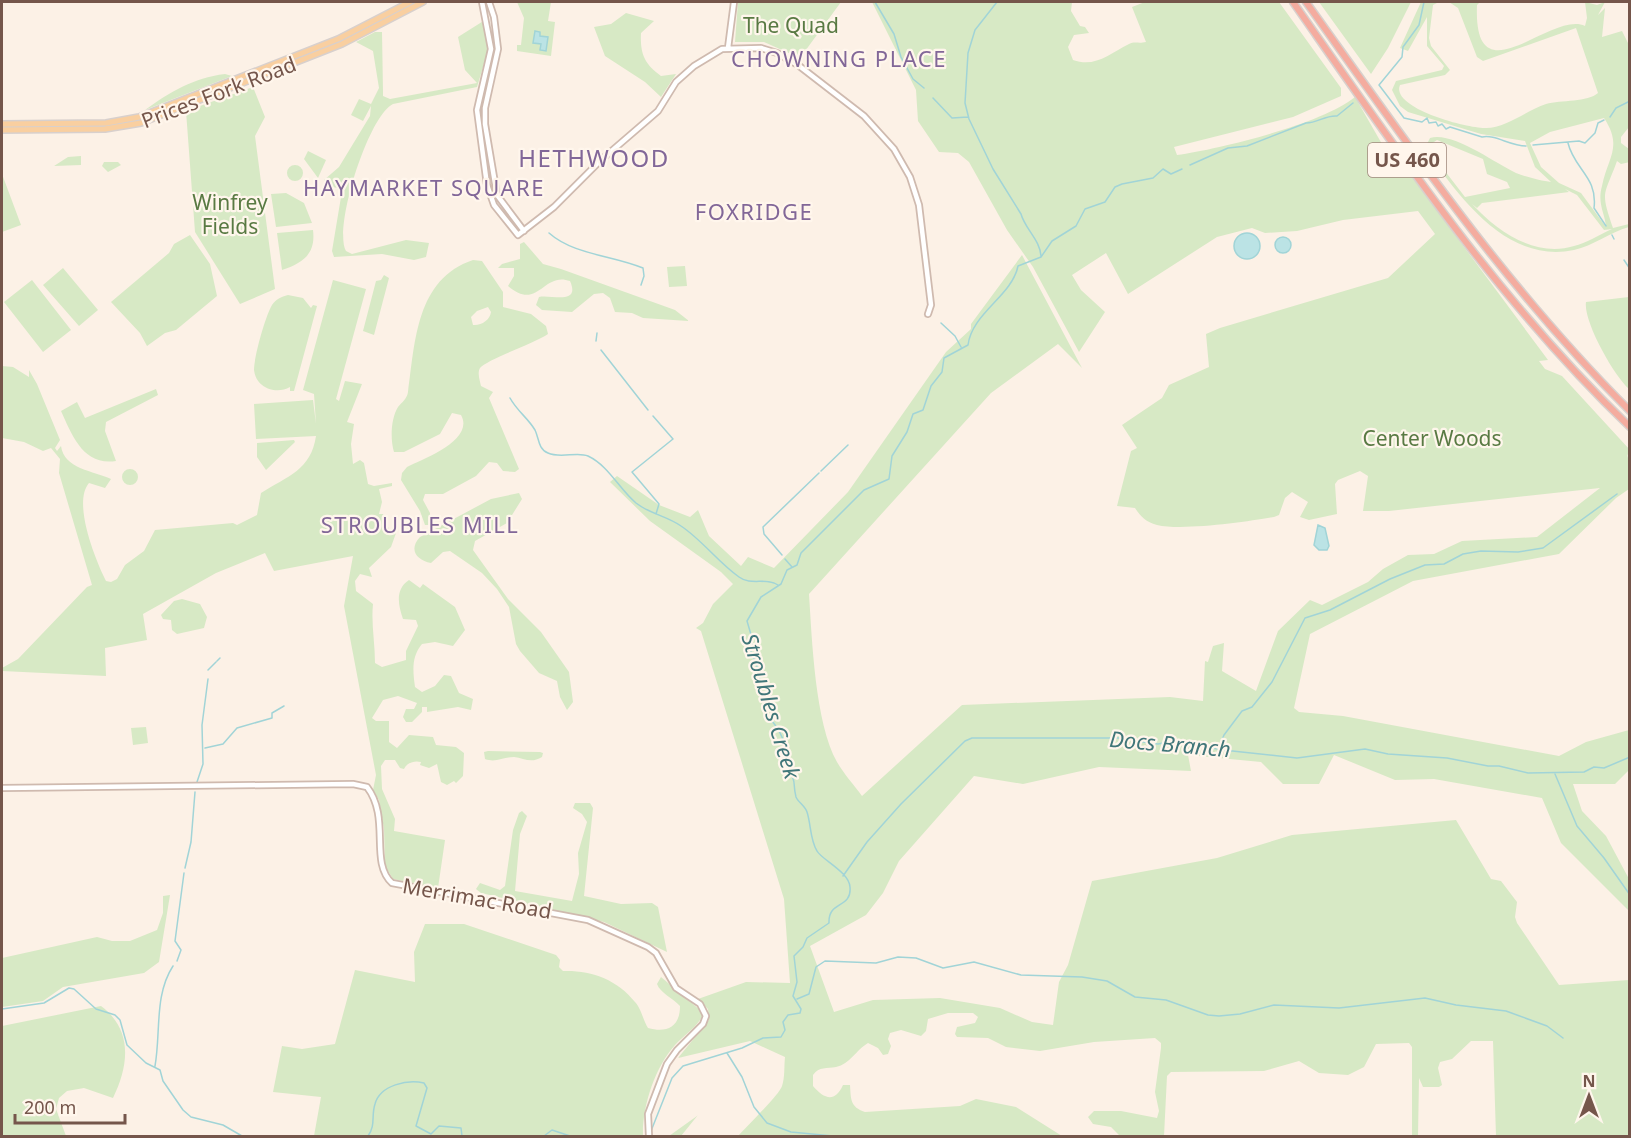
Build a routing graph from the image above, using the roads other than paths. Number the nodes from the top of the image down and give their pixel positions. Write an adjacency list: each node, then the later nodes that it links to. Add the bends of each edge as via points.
1 (410, 2): 9 (main road, Prices Fork Road, via 338,39 143,116 106,123)
2 (423, 2): 10 (main road, Prices Fork Road, via 342,44 141,123 105,129)
3 (482, 2): 11 (street, via 491,49 477,110 487,185 494,205 518,236)
4 (489, 2): 11 (street, via 498,49 485,124 497,195)
5 (734, 2): 8 (street)
6 (1293, 2): 16 (highway, US 460, via 1480,259)
7 (1306, 2): 13 (highway, US 460, via 1490,253)
8 (728, 48): 11 (street, via 713,52 680,77 658,111); 12 (street, via 761,48 791,60 864,116 891,144 910,177 919,205 931,304)
9 (2, 124)
10 (2, 130)
11 (524, 231)
12 (928, 314)
13 (1610, 392): 14 (highway); 15 (highway, US 460)
14 (1629, 406)
15 (1629, 411)
16 (1624, 421): 17 (highway, US 460); 18 (highway)
17 (1629, 427)
18 (1629, 432)
19 (2, 788): 20 (street, Merrimac Road, via 352,784 367,787 381,826 381,870 392,883 603,926 656,953 676,988 704,1010 703,1024 667,1064 651,1102)
20 (648, 1134)

